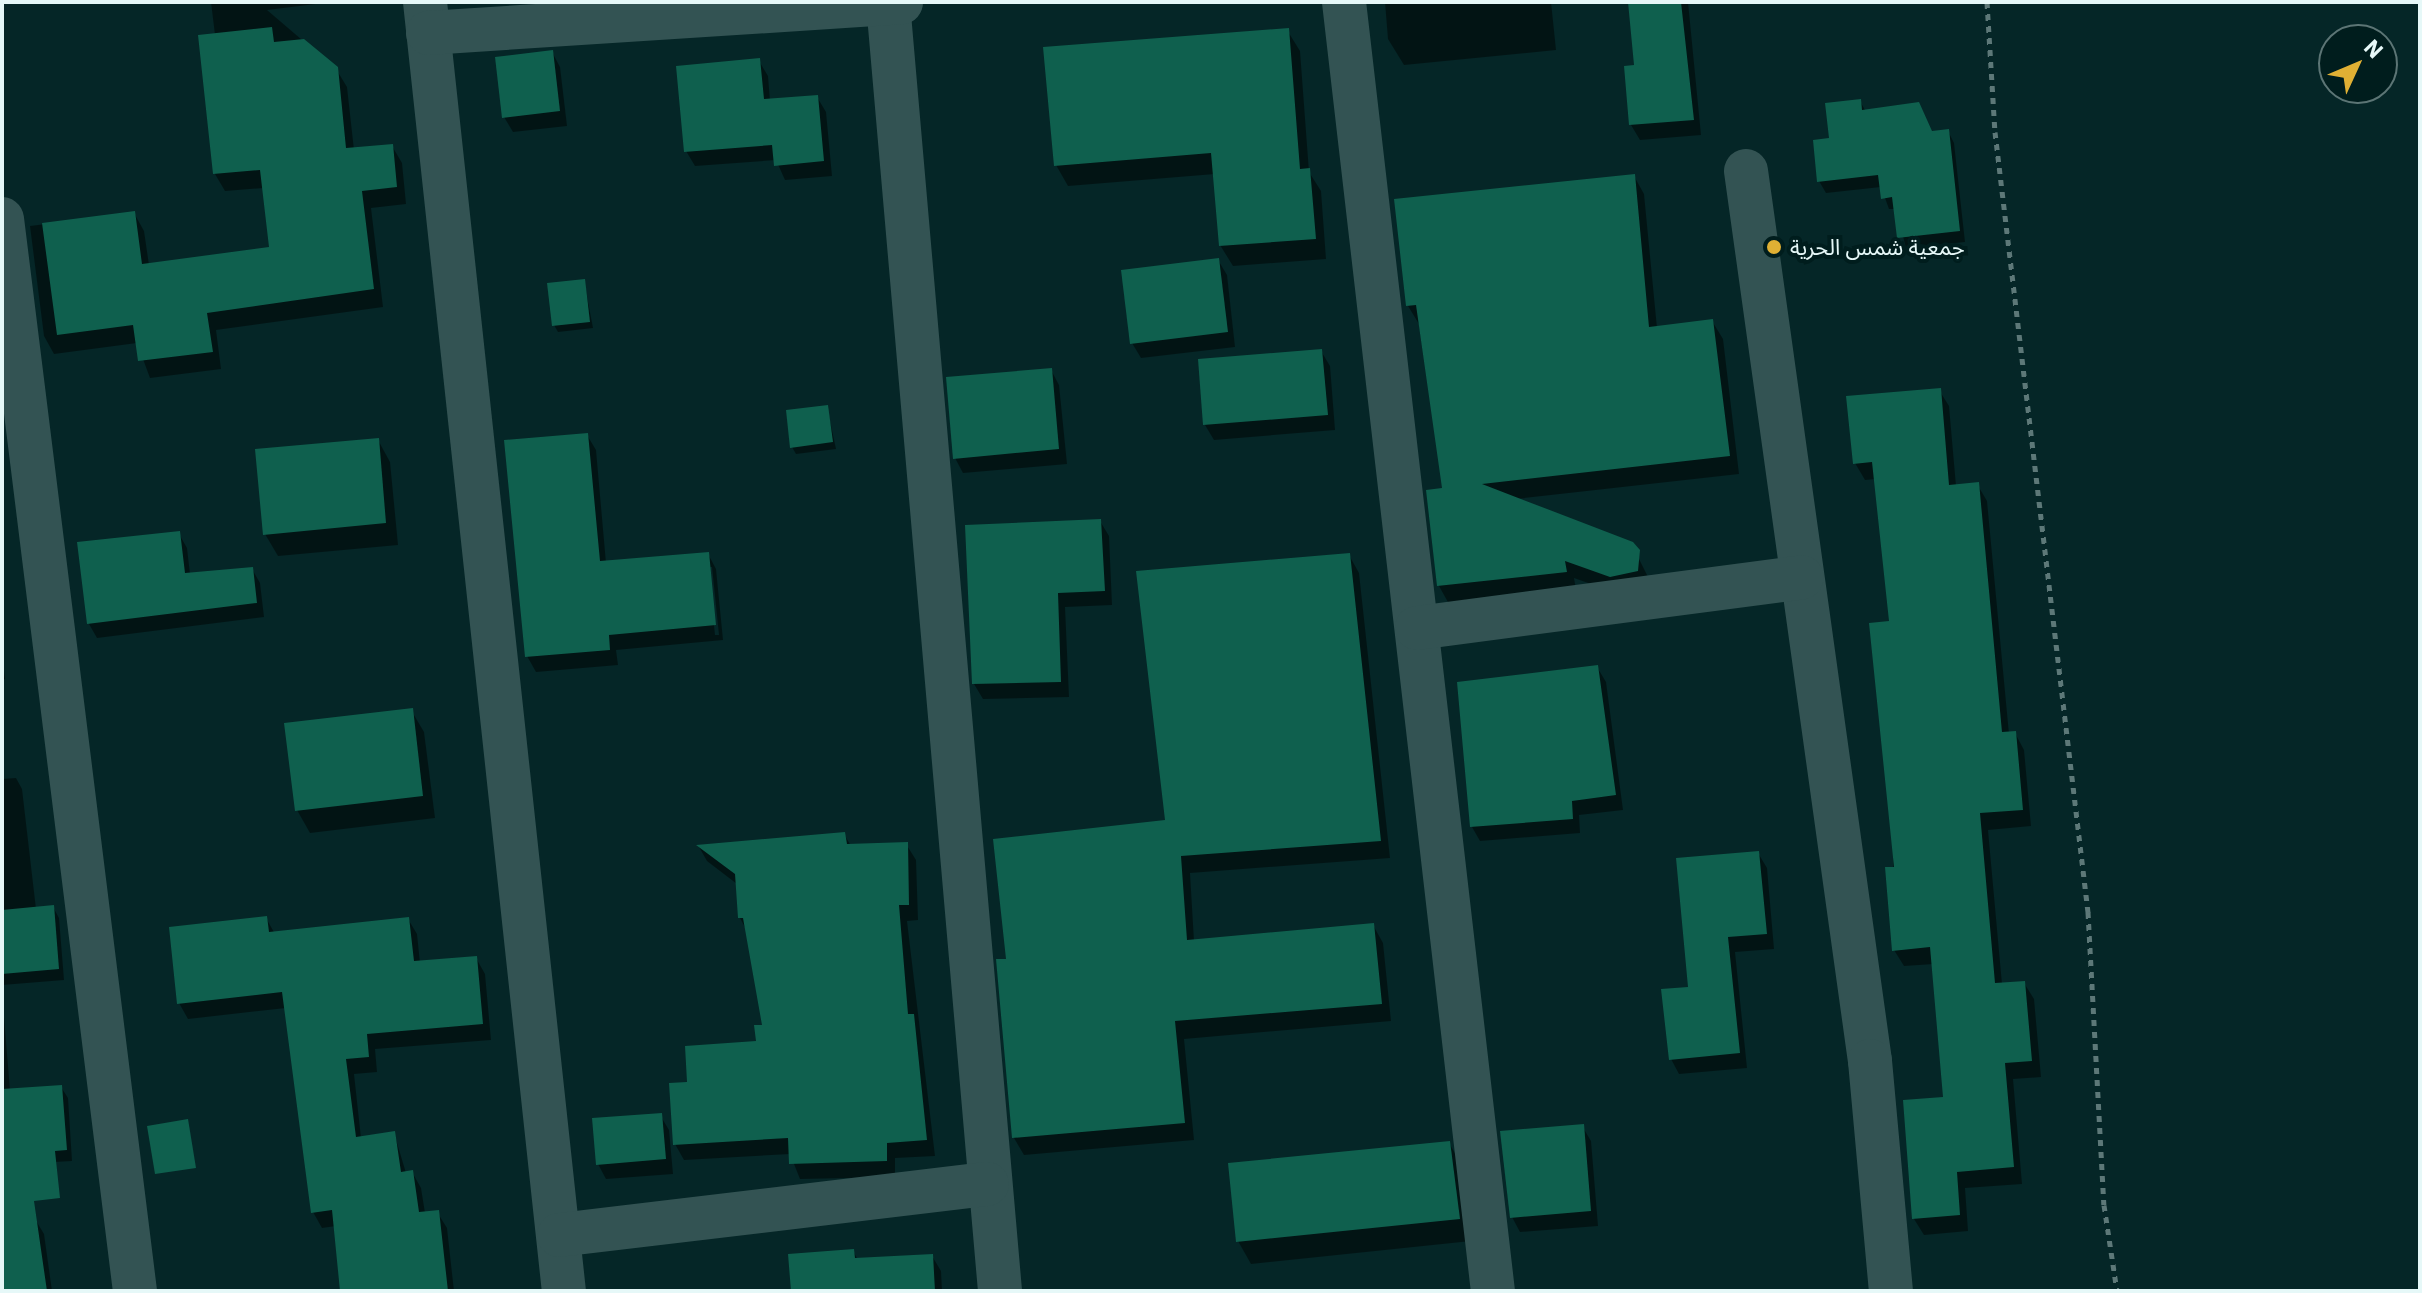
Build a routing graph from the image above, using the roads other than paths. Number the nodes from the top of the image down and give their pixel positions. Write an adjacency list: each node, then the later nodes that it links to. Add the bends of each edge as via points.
1 (901, 2): 3 (street)
2 (1344, 2): 8 (street)
3 (888, 3): 4 (street); 9 (street)
4 (427, 18): 10 (street)
5 (1746, 171): 7 (street)
6 (2, 219): 11 (street)
7 (1802, 577): 8 (street); 15 (street, via 1870,1061)
8 (1417, 628): 14 (street)
9 (987, 1184): 10 (street); 13 (street)
10 (559, 1235): 12 (street)
11 (135, 1291)
12 (564, 1291)
13 (1000, 1291)
14 (1493, 1291)
15 (1891, 1291)

